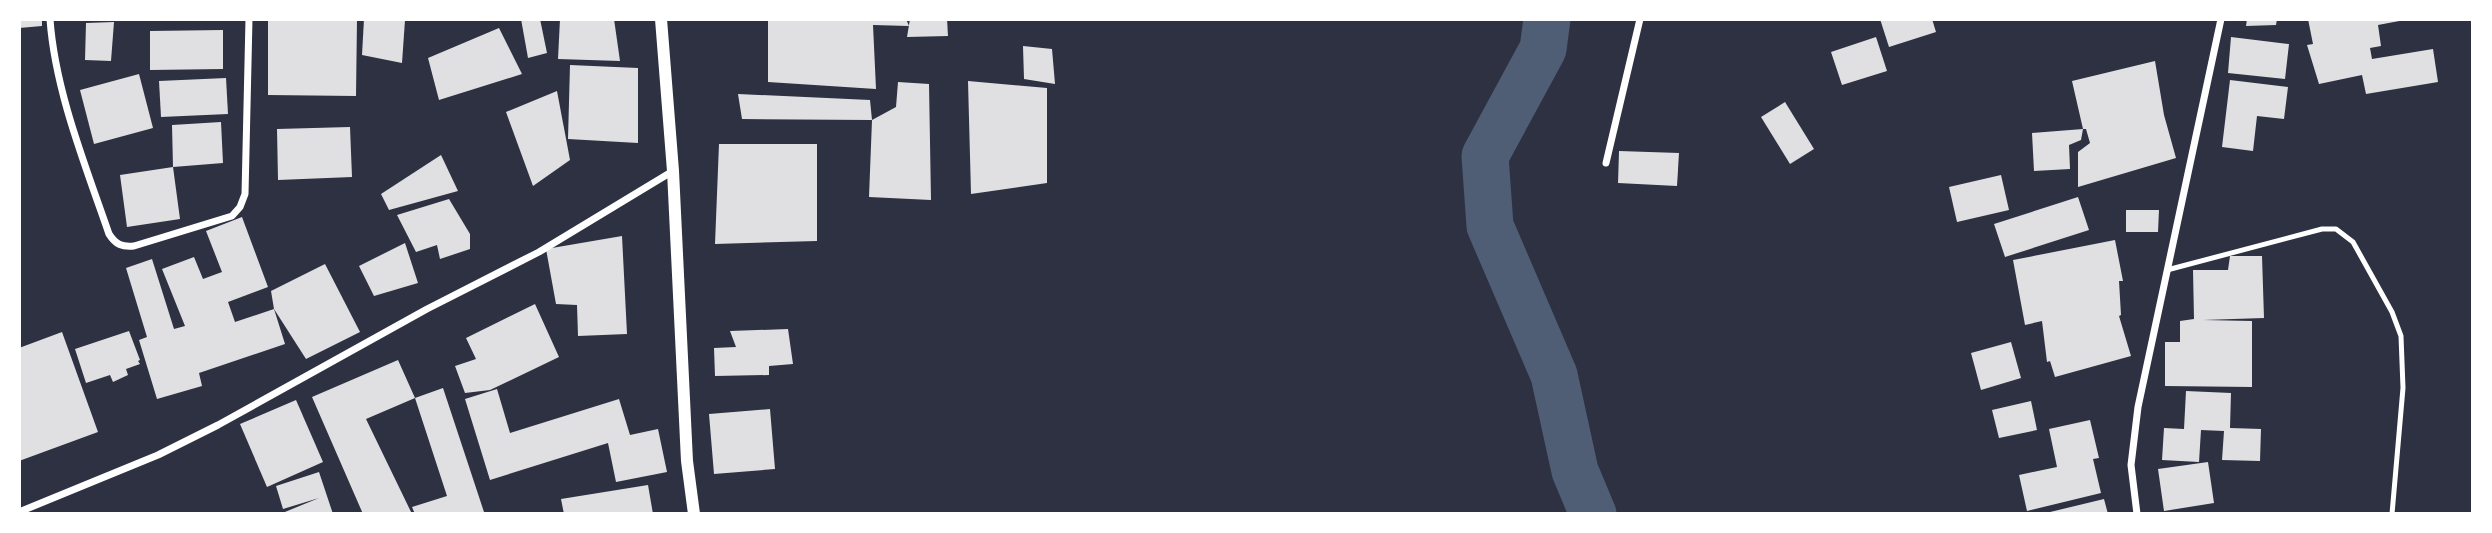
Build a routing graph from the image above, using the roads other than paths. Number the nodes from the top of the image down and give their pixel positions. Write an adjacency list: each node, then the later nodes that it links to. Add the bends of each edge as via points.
1 (50, 19): 2 (street, via 52,52 63,94 109,234 123,247 232,216 240,207 245,194)
2 (249, 19)
3 (661, 19): 7 (street)
4 (1640, 19): 6 (street)
5 (2221, 19): 8 (street)
6 (1606, 163)
7 (673, 171): 9 (street, via 539,252 206,431 146,461); 10 (street, via 687,461)
8 (2166, 271): 11 (street, via 2131,465); 12 (lane, via 2322,229 2336,229 2353,242 2401,336 2403,388)
9 (19, 512)
10 (694, 514)
11 (2137, 514)
12 (2392, 514)

